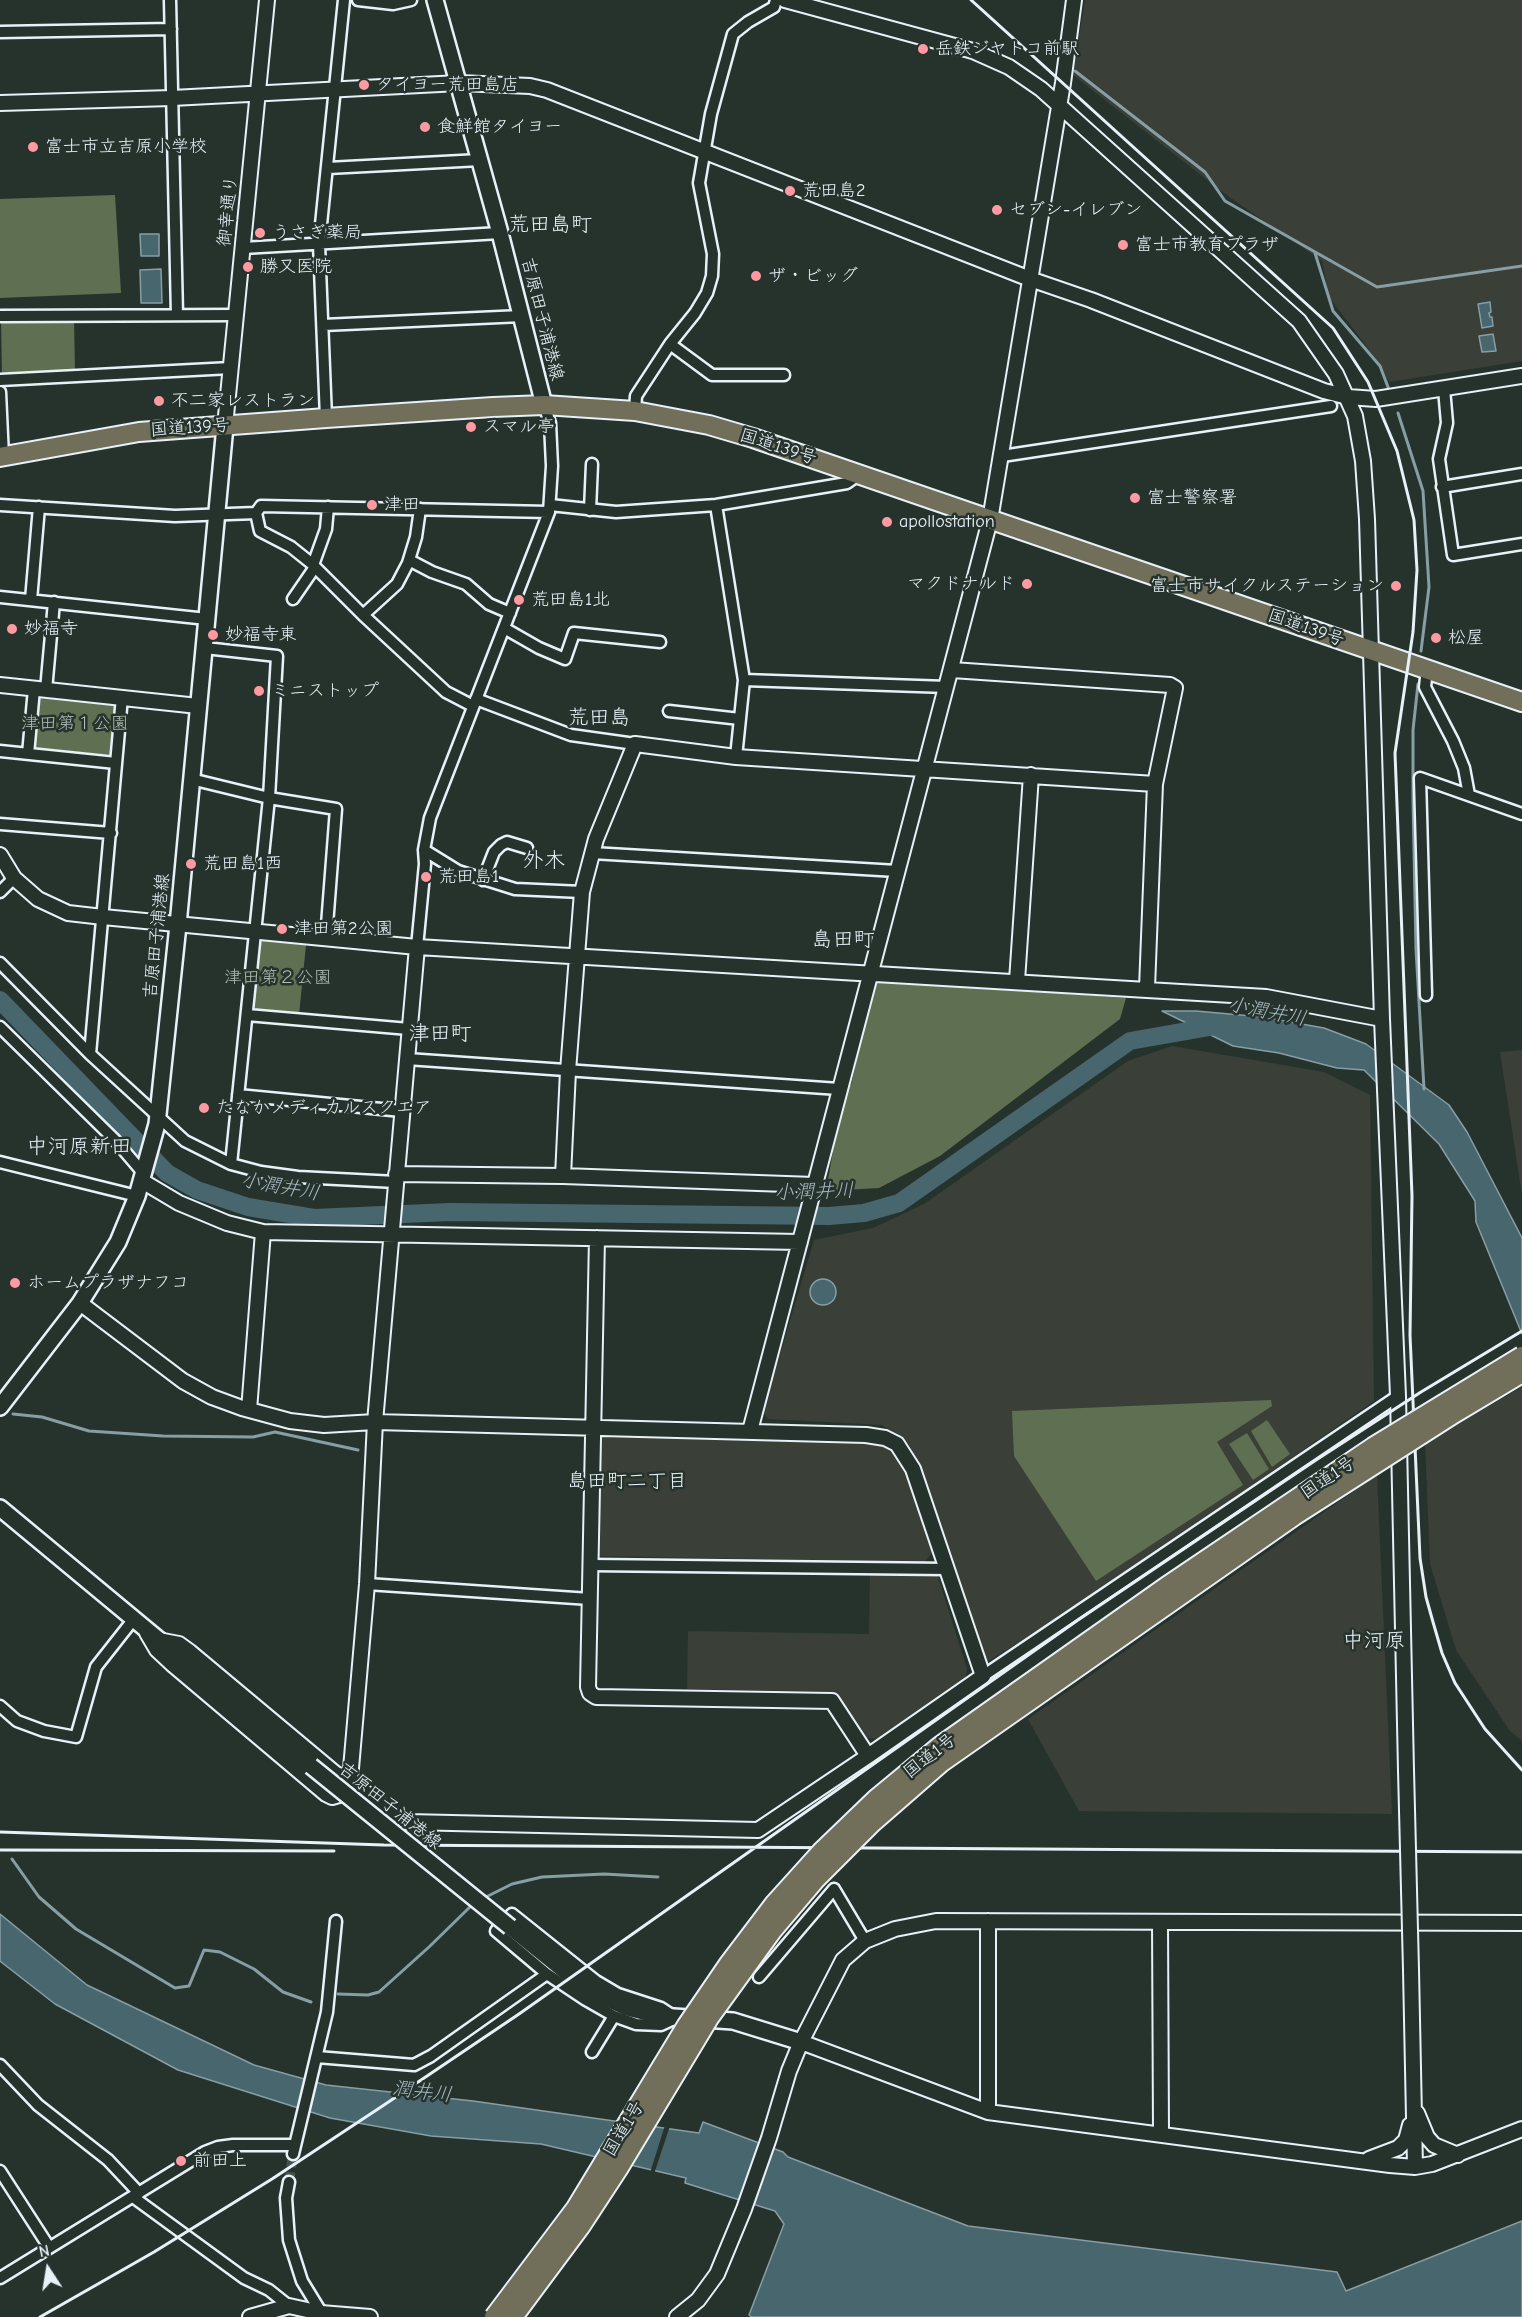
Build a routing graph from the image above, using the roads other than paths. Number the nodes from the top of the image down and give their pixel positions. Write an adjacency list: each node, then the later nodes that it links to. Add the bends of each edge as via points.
1 (170, 0): 11 (street)
2 (267, 0): 15 (street, 御幸通り)
3 (344, 0): 14 (street)
4 (358, 0): 5 (street, via 393,4)
5 (411, 0)
6 (435, 0): 13 (main road, 吉原田子浦港線)
7 (776, 0): 19 (street, via 774,6 734,34)
8 (785, 0): 10 (street)
9 (1074, 0): 18 (street)
10 (807, 3): 18 (street, via 973,51 1009,68 1041,89)
11 (171, 29): 12 (street); 16 (street)
12 (0, 32)
13 (459, 83): 14 (street); 19 (street, via 547,90); 20 (main road, 吉原田子浦港線)
14 (336, 90): 15 (street); 21 (street)
15 (258, 93): 16 (street); 24 (street, 御幸通り)
16 (172, 98): 17 (street); 26 (street)
17 (0, 103)
18 (1059, 107): 25 (street); 38 (street, via 1299,321)
19 (703, 152): 25 (street); 31 (street, via 699,183 713,254 712,276 695,313)
20 (480, 160): 21 (street); 22 (main road, 吉原田子浦港線)
21 (328, 168): 23 (street)
22 (500, 233): 23 (street); 29 (main road, 吉原田子浦港線)
23 (319, 244): 24 (street); 30 (street)
24 (243, 248): 27 (street, 御幸通り)
25 (1030, 279): 38 (street); 44 (street)
26 (177, 315): 27 (street); 28 (street)
27 (236, 315): 32 (street, 御幸通り)
28 (0, 316)
29 (522, 316): 30 (street); 39 (main road, 吉原田子浦港線)
30 (323, 325): 42 (street)
31 (670, 344): 33 (street, via 712,375); 41 (street, via 636,396)
32 (231, 368): 35 (street); 43 (street, 御幸通り)
33 (784, 375)
34 (1522, 376): 36 (street)
35 (0, 380)
36 (1444, 389): 38 (street, via 1376,399); 49 (street, via 1447,423 1439,459)
37 (0, 392): 45 (street)
38 (1348, 397): 73 (street, via 1363,461)
39 (544, 405): 41 (highway, 国道139号); 42 (highway, 国道139号); 54 (street, via 550,423)
40 (1331, 406): 44 (street)
41 (635, 411): 47 (highway, 国道139号, via 709,425)
42 (326, 418): 43 (highway, 国道139号)
43 (225, 426): 45 (highway, 国道139号, via 139,432); 57 (main road, 吉原田子浦港線)
44 (1002, 456): 59 (street)
45 (2, 457)
46 (592, 464): 56 (street)
47 (861, 473): 51 (street, via 846,483); 59 (highway, 国道139号)
48 (1522, 474): 49 (street)
49 (1442, 487): 60 (street, via 1453,555)
50 (0, 505): 52 (street)
51 (716, 505): 56 (street, via 616,512); 76 (street)
52 (39, 507): 57 (street, via 140,515); 65 (street)
53 (328, 507): 55 (street); 58 (street, via 261,506); 62 (street, via 326,529)
54 (550, 508): 55 (street); 56 (street); 67 (street)
55 (420, 509): 61 (street)
56 (590, 510)
57 (217, 513): 58 (street); 69 (main road, 吉原田子浦港線)
58 (256, 513): 62 (street, via 260,531)
59 (990, 520): 73 (highway, 国道139号); 75 (street)
60 (1522, 544)
61 (409, 560): 67 (street, via 466,584 489,604); 68 (street, via 397,585)
62 (314, 566): 64 (street); 68 (street)
63 (0, 597): 65 (street)
64 (293, 599)
65 (31, 600): 66 (street)
66 (54, 602): 69 (street); 79 (street)
67 (510, 613): 70 (street)
68 (363, 615): 82 (street, via 446,692)
69 (207, 619): 72 (main road, 吉原田子浦港線)
70 (504, 628): 71 (street, via 565,659 574,633); 82 (street)
71 (660, 642)
72 (204, 648): 83 (main road, 吉原田子浦港線); 96 (street, via 277,656)
73 (1371, 650): 74 (highway, 国道139号); 121 (street)
74 (1427, 669): 81 (highway, 国道139号); 95 (street, via 1425,687 1453,741)
75 (952, 670): 78 (street); 94 (street, via 1170,685 1175,688)
76 (744, 680): 78 (street); 85 (street)
77 (0, 685): 79 (street)
78 (947, 687): 91 (street)
79 (40, 689): 80 (street); 88 (street)
80 (122, 697): 83 (street); 90 (street)
81 (1522, 702)
82 (474, 703): 86 (street, via 571,735); 101 (street, via 430,818)
83 (198, 706): 93 (main road, 吉原田子浦港線)
84 (669, 711): 85 (street)
85 (740, 719): 89 (street)
86 (635, 744): 89 (street); 102 (street)
87 (0, 751): 88 (street)
88 (28, 754): 90 (street)
89 (736, 757): 91 (street)
90 (116, 762): 99 (street)
91 (924, 770): 92 (street); 104 (street)
92 (1031, 776): 94 (street); 117 (street)
93 (192, 779): 96 (street); 110 (main road, 吉原田子浦港線)
94 (1155, 784): 118 (street)
95 (1469, 795): 97 (street); 119 (street, via 1420,778)
96 (269, 798): 111 (street); 112 (street, via 336,809)
97 (1522, 814)
98 (0, 824): 99 (street)
99 (111, 833): 109 (street)
100 (527, 848): 106 (street, via 501,844)
101 (424, 850): 106 (street, via 458,871); 113 (street)
102 (592, 853): 104 (street); 108 (street)
103 (0, 855): 105 (street)
104 (897, 871): 116 (street)
105 (14, 878): 107 (street); 109 (street, via 38,899 68,913)
106 (483, 880): 108 (street, via 515,889)
107 (0, 892)
108 (582, 892): 114 (street)
109 (103, 917): 110 (street); 124 (street)
110 (178, 925): 111 (street); 130 (main road, 吉原田子浦港線)
111 (256, 933): 112 (street); 120 (street)
112 (326, 938): 113 (street)
113 (417, 947): 114 (street); 123 (street)
114 (578, 957): 116 (street); 126 (street)
115 (0, 963): 124 (street)
116 (870, 974): 117 (street); 127 (street)
117 (1017, 981): 118 (street)
118 (1147, 988): 121 (street, via 1266,997)
119 (1426, 995)
120 (247, 1015): 123 (street); 128 (street)
121 (1382, 1019): 144 (street)
122 (0, 1026): 135 (street, via 115,1140)
123 (410, 1029): 125 (street)
124 (90, 1054): 130 (street)
125 (407, 1059): 126 (street); 129 (street)
126 (568, 1071): 127 (street); 133 (street)
127 (839, 1089): 136 (street)
128 (238, 1095): 129 (street); 132 (street)
129 (402, 1111): 134 (street)
130 (158, 1120): 132 (street, via 185,1141); 135 (main road, 吉原田子浦港線)
131 (0, 1162): 135 (street)
132 (231, 1164): 134 (street, via 298,1177)
133 (563, 1176): 134 (street); 136 (street)
134 (396, 1178): 138 (street)
135 (142, 1180): 137 (street, via 189,1207); 141 (main road, 吉原田子浦港線, via 118,1242)
136 (814, 1188): 139 (street)
137 (263, 1232): 138 (street); 146 (street)
138 (391, 1234): 140 (street); 147 (street)
139 (801, 1237): 140 (street); 149 (street)
140 (597, 1238): 148 (street)
141 (80, 1303): 145 (main road, 吉原田子浦港線); 146 (street, via 183,1381)
142 (1522, 1356): 190 (highway, 国道1号, bridge, via 1373,1448 1177,1580 940,1746 876,1799 782,1894 728,1965 576,2208)
143 (1522, 1373): 191 (highway, 国道1号, bridge, via 1293,1516 951,1756 872,1823 816,1879 772,1931 709,2018 580,2226)
144 (1398, 1396): 157 (street); 174 (street, bridge)
145 (0, 1407)
146 (249, 1410): 147 (street, via 324,1425)
147 (375, 1422): 148 (street); 153 (street)
148 (595, 1429): 149 (street); 151 (street)
149 (750, 1431): 152 (street, via 866,1435 897,1444 913,1468)
150 (0, 1508): 155 (main road, 吉原田子浦港線)
151 (591, 1565): 152 (street); 154 (street)
152 (947, 1569): 157 (street)
153 (367, 1584): 154 (street); 160 (street)
154 (590, 1599): 159 (street, via 590,1694 832,1701)
155 (139, 1624): 156 (main road, 吉原田子浦港線); 158 (street, via 96,1666 76,1737 17,1721); 160 (street, via 172,1664 326,1794 335,1797)
156 (158, 1640): 160 (street, via 179,1644 336,1774); 169 (main road, 吉原田子浦港線, bridge, via 567,1973 603,1997 632,2010)
157 (983, 1676): 159 (street)
158 (0, 1706)
159 (868, 1756): 160 (street, via 758,1830 408,1822 396,1818)
160 (350, 1780)
161 (336, 1921): 172 (street, via 329,2003)
162 (988, 1921): 163 (street); 165 (street, via 936,1921 895,1929); 175 (street)
163 (1160, 1922): 164 (street); 177 (street)
164 (1522, 1923)
165 (865, 1941): 167 (street, via 834,1888); 170 (street, via 843,1960)
166 (547, 1974): 168 (street); 169 (street, via 495,1931 512,1914 596,1981); 172 (street, via 414,2065)
167 (759, 1977)
168 (614, 2016): 169 (street, via 652,2026); 171 (street)
169 (676, 2018): 170 (main road, 吉原田子浦港線, via 733,2021)
170 (801, 2042): 175 (street); 192 (street, via 744,2209 717,2274 698,2300)
171 (592, 2052)
172 (317, 2057): 183 (street, via 294,2149 244,2144 218,2147)
173 (0, 2066): 183 (street, via 38,2105 108,2160)
174 (1414, 2103): 178 (street, via 1427,2137 1441,2150); 179 (street, via 1406,2140 1382,2156); 180 (street)
175 (988, 2112): 177 (street)
176 (1522, 2129): 178 (street)
177 (1161, 2134): 179 (street)
178 (1458, 2155): 180 (street)
179 (1359, 2160): 180 (street)
180 (1415, 2167)
181 (0, 2171): 184 (street)
182 (289, 2182): 187 (street, via 289,2240 303,2281)
183 (136, 2195): 184 (street); 186 (street, via 244,2278 269,2290)
184 (49, 2247): 185 (street)
185 (0, 2278)
186 (289, 2306): 187 (street); 188 (street)
187 (323, 2315): 189 (street)
188 (250, 2317)
189 (370, 2317)
190 (494, 2317)
191 (513, 2317)
192 (677, 2317)

